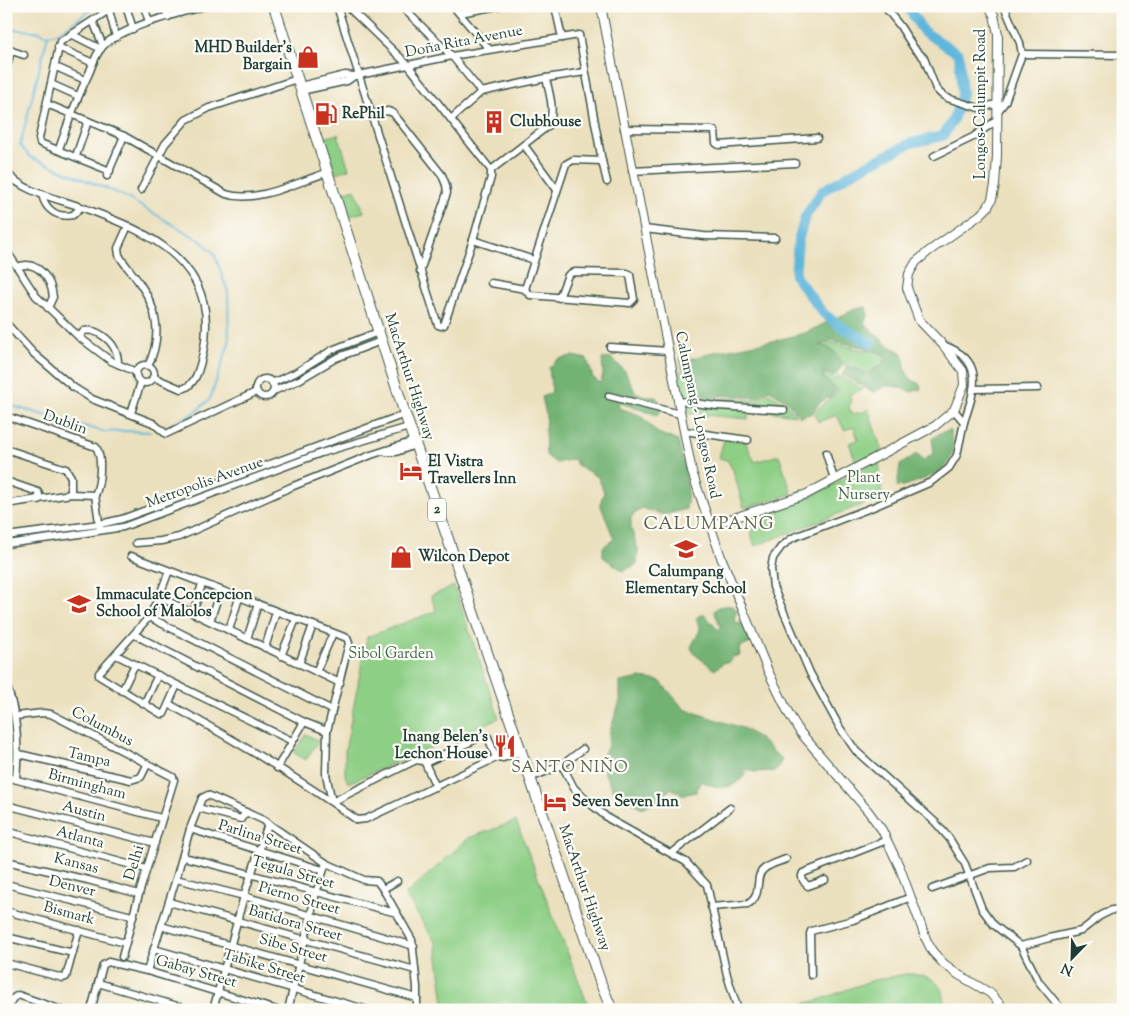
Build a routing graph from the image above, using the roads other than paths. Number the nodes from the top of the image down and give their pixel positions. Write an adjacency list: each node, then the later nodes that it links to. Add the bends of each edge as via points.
1 (116, 6): 18 (street)
2 (126, 6): 23 (street)
3 (144, 6): 22 (street)
4 (164, 6): 20 (street)
5 (205, 6): 17 (street)
6 (274, 6): 44 (highway, MacArthur Highway / 2)
7 (337, 6): 40 (street)
8 (347, 6): 36 (street)
9 (401, 6): 34 (street)
10 (453, 6): 19 (street)
11 (498, 6): 19 (street)
12 (555, 6): 26 (street)
13 (601, 6): 54 (street, Calumpang - Longos Road)
14 (884, 6): 48 (street, via 924,58 941,94 979,108)
15 (989, 6): 48 (street, Longos-Calumpit Road, via 998,34)
16 (1004, 6): 31 (street)
17 (185, 9): 20 (street)
18 (109, 10): 21 (street); 25 (street)
19 (460, 13): 29 (street)
20 (168, 17): 22 (street)
21 (93, 21): 24 (street); 28 (street)
22 (149, 22): 23 (street)
23 (133, 29): 25 (street)
24 (71, 34): 27 (street, via 62,40); 28 (street)
25 (116, 37): 28 (street)
26 (562, 38): 29 (street, Doña Rita Avenue); 39 (street, Doña Rita Avenue, via 579,35)
27 (58, 48): 35 (street); 37 (street)
28 (102, 48): 35 (street)
29 (489, 49): 34 (street, Doña Rita Avenue)
30 (9, 50): 33 (street); 38 (street)
31 (1022, 54): 32 (street); 48 (street, via 1005,102)
32 (1123, 54)
33 (24, 55)
34 (452, 56): 36 (street, Doña Rita Avenue); 45 (street)
35 (93, 63): 42 (street)
36 (408, 65): 40 (street, Doña Rita Avenue); 51 (street)
37 (56, 67): 42 (street); 43 (street)
38 (6, 71)
39 (585, 72): 41 (street); 62 (street)
40 (356, 76): 44 (street, Doña Rita Avenue, via 345,75); 50 (street)
41 (546, 78): 45 (street); 57 (street, via 552,120)
42 (85, 80): 46 (street)
43 (51, 84): 46 (street); 47 (street)
44 (299, 85): 59 (street, Doña Rita Avenue, via 196,113 170,136); 67 (highway, MacArthur Highway / 2)
45 (481, 92): 51 (street)
46 (78, 96): 49 (street)
47 (47, 104): 49 (street); 58 (street, via 39,141)
48 (997, 108): 52 (street, Longos-Calumpit Road)
49 (71, 114): 53 (street); 58 (street)
50 (371, 114): 80 (street); 80 (street, via 394,113 445,181 447,193)
51 (451, 119): 64 (street)
52 (997, 120): 61 (street, via 973,137); 88 (street, Longos-Calumpit Road, via 995,185 988,207 916,262 909,274 907,288 919,320)
53 (88, 121): 55 (street); 60 (street)
54 (624, 129): 56 (street, via 712,130 719,145); 65 (street, Calumpang - Longos Road)
55 (124, 136): 59 (street); 60 (street, via 108,174)
56 (817, 138)
57 (524, 145): 64 (street); 70 (street)
58 (59, 149): 60 (street)
59 (160, 155): 67 (street, via 235,197 255,196); 69 (street, Doña Rita Avenue)
60 (76, 156)
61 (934, 156)
62 (602, 161): 68 (street); 70 (street, via 569,161)
63 (796, 163): 65 (street)
64 (491, 170): 76 (street)
65 (632, 171): 74 (street, Calumpang - Longos Road)
66 (6, 172): 71 (street, via 24,186)
67 (326, 173): 87 (highway, MacArthur Highway / 2)
68 (607, 182)
69 (141, 190)
70 (557, 190): 78 (street)
71 (42, 194): 72 (street); 72 (street, via 45,205 61,216 73,215)
72 (81, 207): 73 (street)
73 (128, 226): 94 (street, via 118,248 119,256 149,297 154,314 157,336); 96 (street, via 153,239 187,268 201,294 206,313 204,351 190,386 181,389)
74 (644, 229): 75 (street, via 704,236); 91 (street, Calumpang - Longos Road)
75 (774, 238)
76 (473, 240): 78 (street); 80 (street, via 444,325 438,325)
77 (6, 250): 79 (street)
78 (534, 260): 82 (street)
79 (17, 267): 84 (street); 84 (street, via 33,265 48,279 53,296)
80 (420, 271)
81 (491, 282): 82 (street)
82 (525, 289): 83 (street, via 530,295)
83 (559, 298): 83 (street, via 568,275 573,272 627,273 634,299 630,304)
84 (48, 308): 86 (street)
85 (6, 322): 107 (street, via 33,353 73,387 92,399)
86 (79, 337): 93 (street); 93 (street, via 88,330 104,336 115,349)
87 (380, 337): 90 (street); 92 (street); 108 (highway, MacArthur Highway / 2)
88 (943, 345): 100 (street, via 966,358 974,370); 106 (street, Longos-Calumpit Road, via 963,371 964,385)
89 (610, 347): 91 (street)
90 (332, 350): 92 (street); 98 (street, via 295,373)
91 (668, 351): 104 (street, Calumpang - Longos Road)
92 (336, 358): 101 (street)
93 (118, 364): 95 (street)
94 (148, 366): 95 (street, via 140,366); 96 (street)
95 (136, 372): 97 (street, via 136,378)
96 (153, 377): 97 (street, via 150,382)
97 (141, 382): 107 (street)
98 (272, 382): 101 (street); 102 (street, via 260,381)
99 (1038, 388): 100 (street)
100 (974, 389): 112 (street)
101 (274, 391): 102 (street, via 267,398)
102 (256, 392): 107 (street, via 166,434 153,423)
103 (608, 396): 109 (street)
104 (678, 401): 105 (street); 109 (street, Calumpang - Longos Road)
105 (784, 410)
106 (954, 410): 112 (street); 120 (street, Longos-Calumpit Road, via 935,426)
107 (131, 413)
108 (405, 414): 111 (street, Metropolis Avenue); 113 (highway, MacArthur Highway / 2)
109 (680, 414): 115 (street, Calumpang - Longos Road)
110 (6, 416): 123 (street, Dublin, via 96,447 99,483)
111 (391, 420): 114 (street); 127 (street, Metropolis Avenue)
112 (964, 422): 200 (street, via 957,455 949,468 931,482 792,538 773,558 771,569 776,595 810,673 840,728 856,751 935,822 957,851)
113 (409, 427): 114 (street, Metropolis Avenue); 117 (highway, MacArthur Highway / 2)
114 (396, 431): 127 (street, Metropolis Avenue, via 321,453 123,526)
115 (684, 431): 116 (street); 126 (street, Calumpang - Longos Road, via 692,472)
116 (748, 440)
117 (414, 443): 129 (street, via 291,487 179,537); 166 (highway, MacArthur Highway / 2)
118 (6, 449): 122 (street, via 66,469 71,477)
119 (826, 453): 120 (street)
120 (834, 480): 126 (street, Longos-Calumpit Road, via 808,494)
121 (6, 482): 124 (street, via 38,492)
122 (71, 494): 123 (street); 124 (street)
123 (95, 495): 127 (street)
124 (38, 500): 125 (street)
125 (6, 504)
126 (709, 526): 188 (street, Calumpang - Longos Road, via 789,714 800,732 868,811)
127 (100, 528): 128 (street, Metropolis Avenue); 130 (street, Metropolis Avenue)
128 (6, 536)
129 (136, 543)
130 (6, 544)
131 (131, 556): 132 (street)
132 (169, 571): 133 (street); 135 (street)
133 (202, 584): 134 (street); 139 (street)
134 (220, 591): 136 (street); 142 (street)
135 (159, 597): 139 (street); 140 (street)
136 (239, 598): 137 (street); 144 (street)
137 (258, 604): 138 (street); 147 (street)
138 (276, 612): 141 (street); 148 (street)
139 (193, 613): 142 (street)
140 (149, 617): 146 (street); 161 (street)
141 (296, 618): 143 (street); 150 (street)
142 (210, 621): 144 (street)
143 (313, 625): 145 (street); 152 (street)
144 (229, 630): 147 (street)
145 (333, 633): 153 (street); 155 (street, via 349,641)
146 (135, 635): 149 (street); 163 (street)
147 (247, 639): 148 (street)
148 (265, 648): 150 (street)
149 (116, 655): 151 (street); 158 (street, via 99,676)
150 (281, 656): 152 (street)
151 (135, 664): 154 (street); 158 (street)
152 (299, 664): 153 (street)
153 (316, 672): 155 (street)
154 (158, 675): 157 (street); 159 (street)
155 (340, 683): 161 (street)
156 (6, 684): 162 (street)
157 (177, 684): 160 (street); 165 (street)
158 (122, 691): 159 (street)
159 (144, 704): 160 (street, via 164,714)
160 (169, 704): 173 (street)
161 (332, 710): 164 (street)
162 (16, 716): 168 (street); 171 (street, Columbus, via 51,714)
163 (304, 722): 164 (street); 165 (street)
164 (327, 731): 179 (street, via 326,774)
165 (292, 741): 173 (street)
166 (519, 749): 169 (street, via 502,753); 176 (highway, MacArthur Highway / 2)
167 (583, 749): 172 (street)
168 (18, 754): 171 (street, Tampa, via 131,780 141,777); 177 (street)
169 (497, 758): 170 (street, via 488,737 483,736); 178 (street)
170 (425, 763): 178 (street); 179 (street, via 416,760)
171 (147, 765): 175 (street, Columbus)
172 (562, 765): 176 (street); 191 (street, via 574,788 609,819)
173 (277, 768): 179 (street)
174 (6, 776): 177 (street, Birmingham)
175 (173, 777): 184 (street, Delhi)
176 (530, 778): 252 (highway, MacArthur Highway / 2)
177 (16, 779): 184 (street, Birmingham)
178 (436, 787): 179 (street, via 362,820 357,820)
179 (332, 802)
180 (6, 805): 189 (street, Austin)
181 (198, 808): 183 (street, via 241,819); 183 (street, via 202,798 208,795); 186 (street)
182 (730, 808): 191 (street)
183 (246, 812): 185 (street)
184 (161, 818): 189 (street, Delhi)
185 (268, 824): 190 (street); 196 (street)
186 (190, 829): 190 (street, Parlina Street); 192 (street)
187 (6, 831): 197 (street, Atlanta)
188 (887, 840): 202 (street, via 802,875 808,886); 210 (street, Calumpang - Longos Road)
189 (155, 843): 197 (street, Delhi)
190 (259, 851): 198 (street, Parlina Street); 199 (street)
191 (672, 853): 212 (street, via 691,866 707,885)
192 (183, 857): 199 (street, Tegula Street); 201 (street)
193 (786, 859): 212 (street, via 761,871 753,901)
194 (1027, 860): 200 (street, via 1014,867 990,868)
195 (6, 861): 208 (street, Kansas)
196 (326, 863): 198 (street); 205 (street, via 364,880 377,881)
197 (146, 869): 208 (street, Delhi)
198 (323, 870): 207 (street)
199 (252, 873): 207 (street, Tegula Street); 209 (street)
200 (968, 875): 206 (street); 226 (street, via 982,909 994,925)
201 (176, 880): 209 (street, Pierno Street); 211 (street)
202 (825, 880)
203 (397, 882): 205 (street)
204 (6, 884): 217 (street, Denver)
205 (383, 889): 215 (street)
206 (932, 889)
207 (316, 893): 215 (street, Tegula Street); 216 (street)
208 (139, 894): 217 (street, Delhi)
209 (244, 896): 216 (street, Pierno Street); 218 (street)
210 (911, 897): 235 (street, via 853,920 812,931); 254 (street, Calumpang - Longos Road, via 932,951 958,975 990,993)
211 (169, 902): 218 (street, Batidora Street); 219 (street)
212 (712, 907): 253 (street)
213 (1123, 909): 226 (street, via 1100,916 1081,931)
214 (6, 910): 220 (street, Bismark)
215 (397, 914): 225 (street)
216 (311, 915): 222 (street); 225 (street, Pierno Street)
217 (132, 916): 223 (street, Delhi)
218 (238, 920): 222 (street, Batidora Street); 224 (street)
219 (161, 926): 224 (street, Sibe Street); 227 (street)
220 (79, 930): 223 (street, Bismark); 228 (street)
221 (6, 937): 228 (street)
222 (306, 941): 231 (street); 233 (street, Batidora Street)
223 (125, 943): 229 (street, Delhi)
224 (231, 944): 231 (street, Sibe Street); 232 (street)
225 (414, 946): 233 (street)
226 (1021, 946): 255 (street, via 1039,982)
227 (154, 949): 232 (street, Tabike Street); 234 (street)
228 (73, 953): 230 (street, via 68,975 63,978)
229 (122, 957)
230 (6, 963)
231 (300, 965): 237 (street); 239 (street, Sibe Street)
232 (224, 968): 237 (street, Tabike Street); 238 (street)
233 (415, 970): 239 (street)
234 (147, 971): 236 (street, Gabay Street, via 108,962 102,965); 238 (street, Gabay Street)
235 (811, 975)
236 (98, 983): 241 (street); 246 (street)
237 (294, 989): 249 (street); 250 (street, Tabike Street)
238 (217, 991): 247 (street); 248 (street, Gabay Street)
239 (417, 998): 251 (street)
240 (38, 1002): 242 (street, via 14,996); 243 (street); 244 (street)
241 (91, 1008): 245 (street)
242 (9, 1010)
243 (36, 1010)
244 (62, 1010)
245 (102, 1010)
246 (191, 1010)
247 (212, 1010)
248 (277, 1010)
249 (288, 1010)
250 (368, 1010)
251 (417, 1010)
252 (612, 1010)
253 (738, 1010)
254 (1005, 1010)
255 (1062, 1010)

